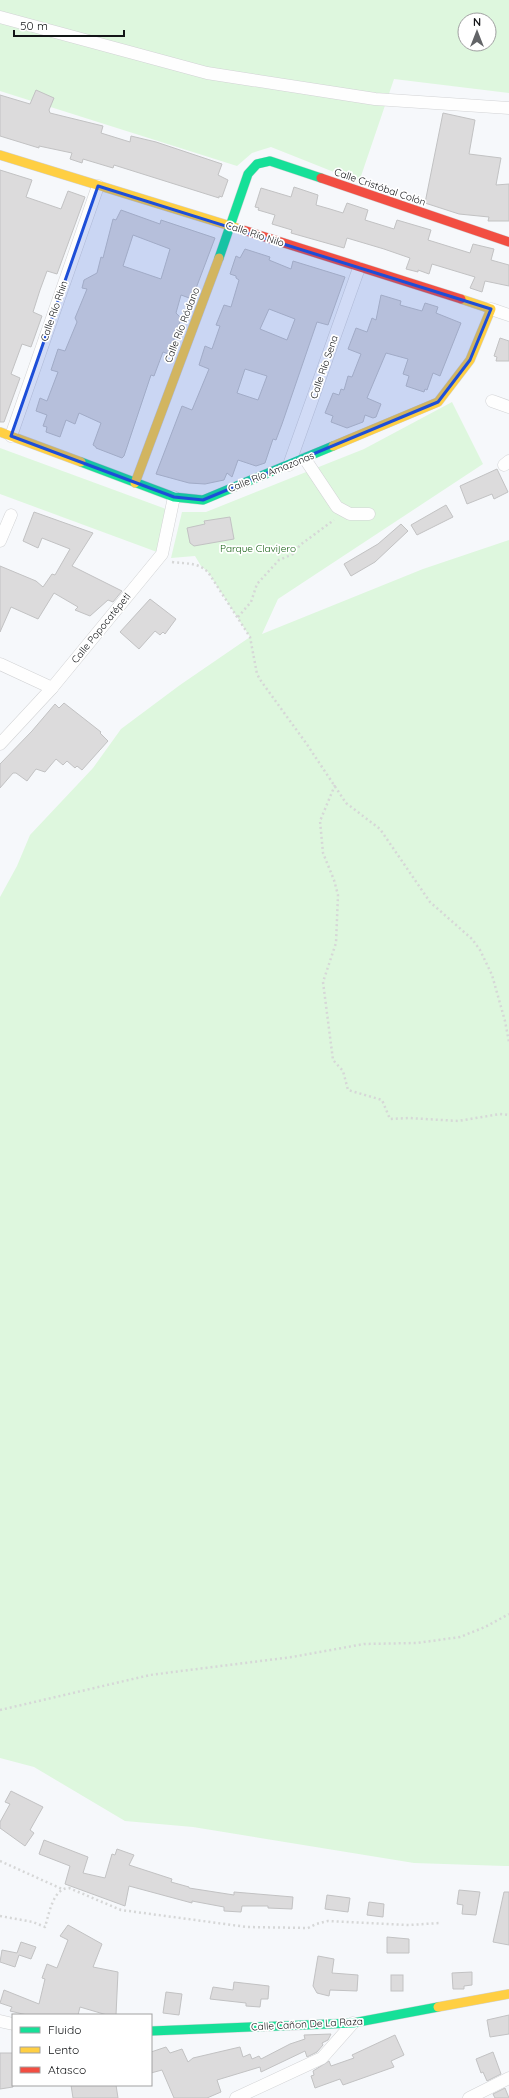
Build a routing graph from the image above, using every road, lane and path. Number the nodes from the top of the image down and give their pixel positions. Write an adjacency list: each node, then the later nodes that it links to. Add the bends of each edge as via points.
1 (0, 17): 2 (street, via 207,73 375,99)
2 (509, 108)
3 (0, 155): 5 (street, Calle Río Nilo)
4 (248, 174): 6 (street, Calle Río Ródano); 7 (street, Calle Cristóbal Colón, via 257,164 270,161)
5 (98, 186): 6 (street, Calle Río Nilo); 13 (street, Calle Río Rhin)
6 (231, 226): 8 (street, Calle Río Nilo); 16 (street, Calle Río Ródano)
7 (509, 242)
8 (359, 268): 9 (street, Calle Río Nilo); 15 (street, Calle Río Sena)
9 (491, 309): 10 (street, Calle Río Nilo); 14 (street, Calle Río Amazonas, via 470,360 438,402)
10 (509, 315)
11 (492, 401): 12 (street)
12 (509, 407)
13 (6, 434): 16 (street, Calle Río Amazonas)
14 (305, 459): 15 (street, Calle Río Amazonas); 18 (street, via 337,507)
15 (290, 465): 17 (street, Calle Río Amazonas, via 203,500)
16 (135, 483): 17 (street, Calle Río Amazonas)
17 (174, 497): 22 (street, Calle Popocatépetl, via 162,554)
18 (342, 510): 19 (street, via 350,514); 23 (path, via 336,518 300,545 293,554 278,560 257,584 251,602)
19 (369, 514)
20 (11, 515): 21 (street)
21 (0, 541)
22 (157, 560): 23 (path, via 201,566); 25 (street, Calle Popocatépetl)
23 (238, 617): 27 (path, via 250,637 257,674 261,681)
24 (0, 664): 25 (street)
25 (52, 688): 26 (street, Calle Popocatépetl)
26 (0, 744)
27 (335, 785): 28 (path, via 346,803 380,829 430,902 472,939 480,950 492,975); 29 (path, via 320,821 323,853 338,896 336,943 323,982 333,1060 343,1071 348,1090 382,1100 390,1119 458,1121 500,1114)
28 (509, 1042)
29 (509, 1115)
30 (509, 1614): 31 (path, via 460,1637 418,1643 364,1644 292,1657 150,1674)
31 (0, 1710)
32 (0, 1861): 33 (path)
33 (62, 1890): 34 (path, via 55,1897 45,1927 33,1922); 35 (path, via 69,1888 121,1910 247,1927 308,1928 328,1921 409,1925)
34 (0, 1916)
35 (440, 1923)
36 (509, 1994): 38 (street, Calle Cañon De La Raza)
37 (0, 2021): 39 (street)
38 (353, 2023): 40 (street, Calle Cañon De La Raza); 42 (street, via 322,2058)
39 (12, 2024)
40 (152, 2032)
41 (509, 2078): 43 (street)
42 (236, 2098)
43 (469, 2098)

